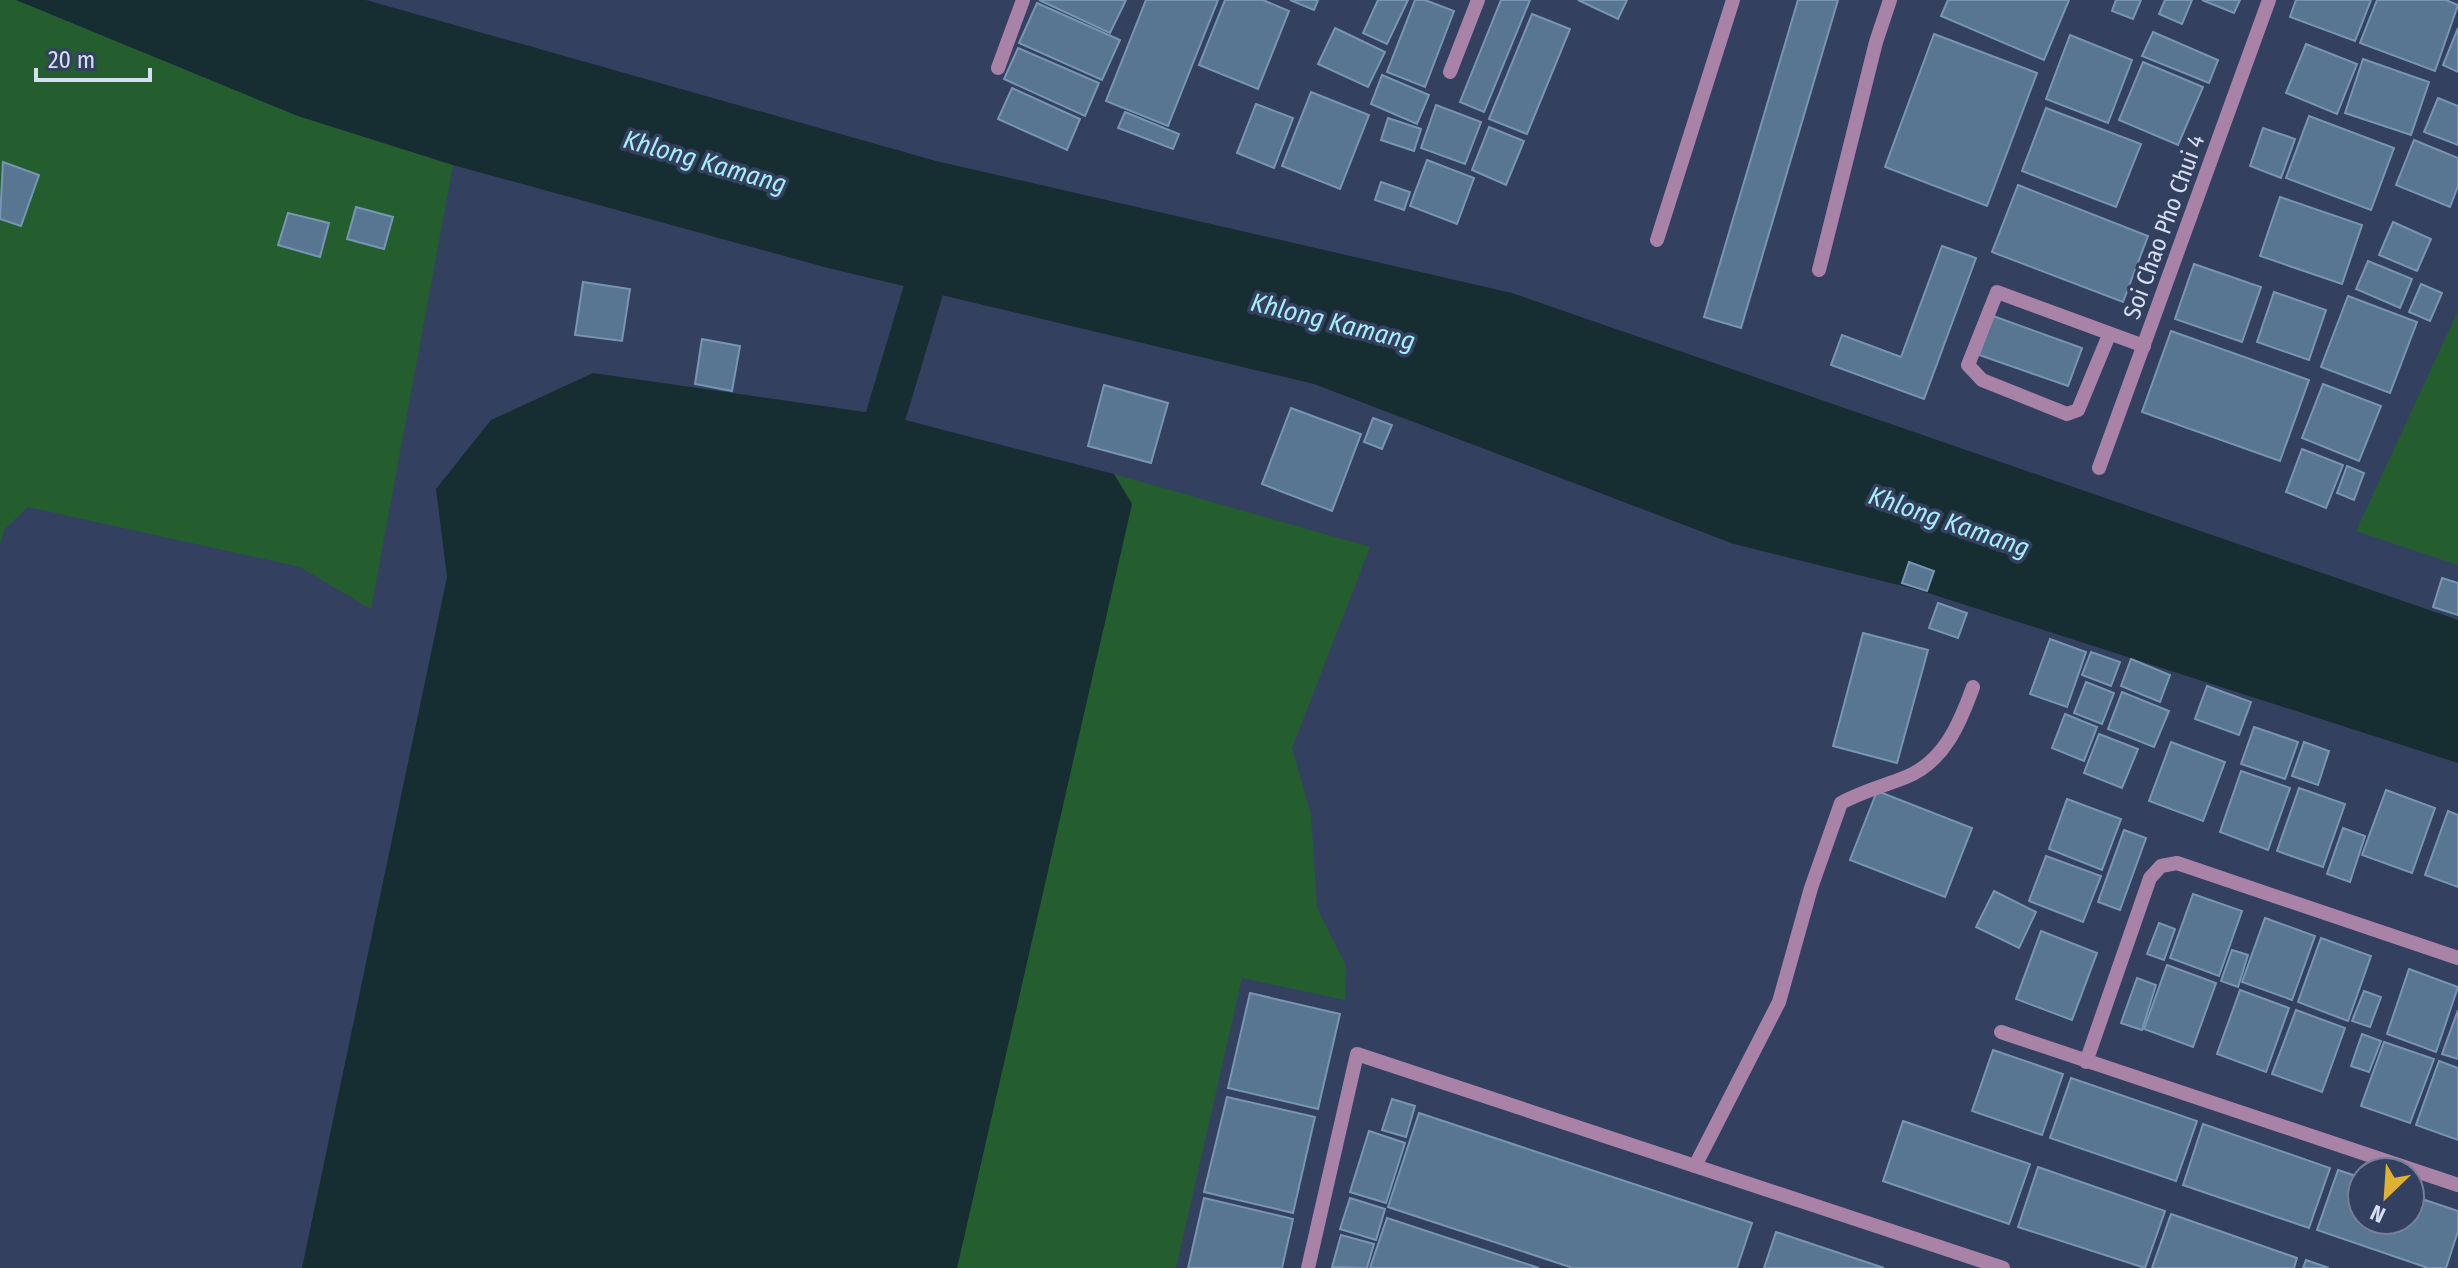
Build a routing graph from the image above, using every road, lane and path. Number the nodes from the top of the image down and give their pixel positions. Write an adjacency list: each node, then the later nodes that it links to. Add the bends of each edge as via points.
1 (1023, 0): 6 (street)
2 (1478, 0): 7 (street)
3 (1733, 0): 8 (street)
4 (1890, 0): 9 (street)
5 (2269, 0): 11 (street, Soi Chao Pho Chui 4)
6 (998, 68)
7 (1450, 72)
8 (1657, 240)
9 (1819, 270)
10 (2109, 335): 10 (street, via 2078,410 2067,414 1982,380 1968,365 1997,292); 11 (street)
11 (2144, 346): 12 (street, Soi Chao Pho Chui 4)
12 (2099, 468)
13 (1973, 687): 17 (street, via 1959,728 1934,758 1910,775 1841,803 1779,1002)
14 (2458, 958): 16 (street, via 2177,863 2161,866 2150,878)
15 (2001, 1032): 16 (street)
16 (2086, 1062): 18 (street)
17 (1695, 1166): 19 (street, via 1357,1054); 20 (street)
18 (2458, 1185)
19 (1308, 1268)
20 (2003, 1268)

